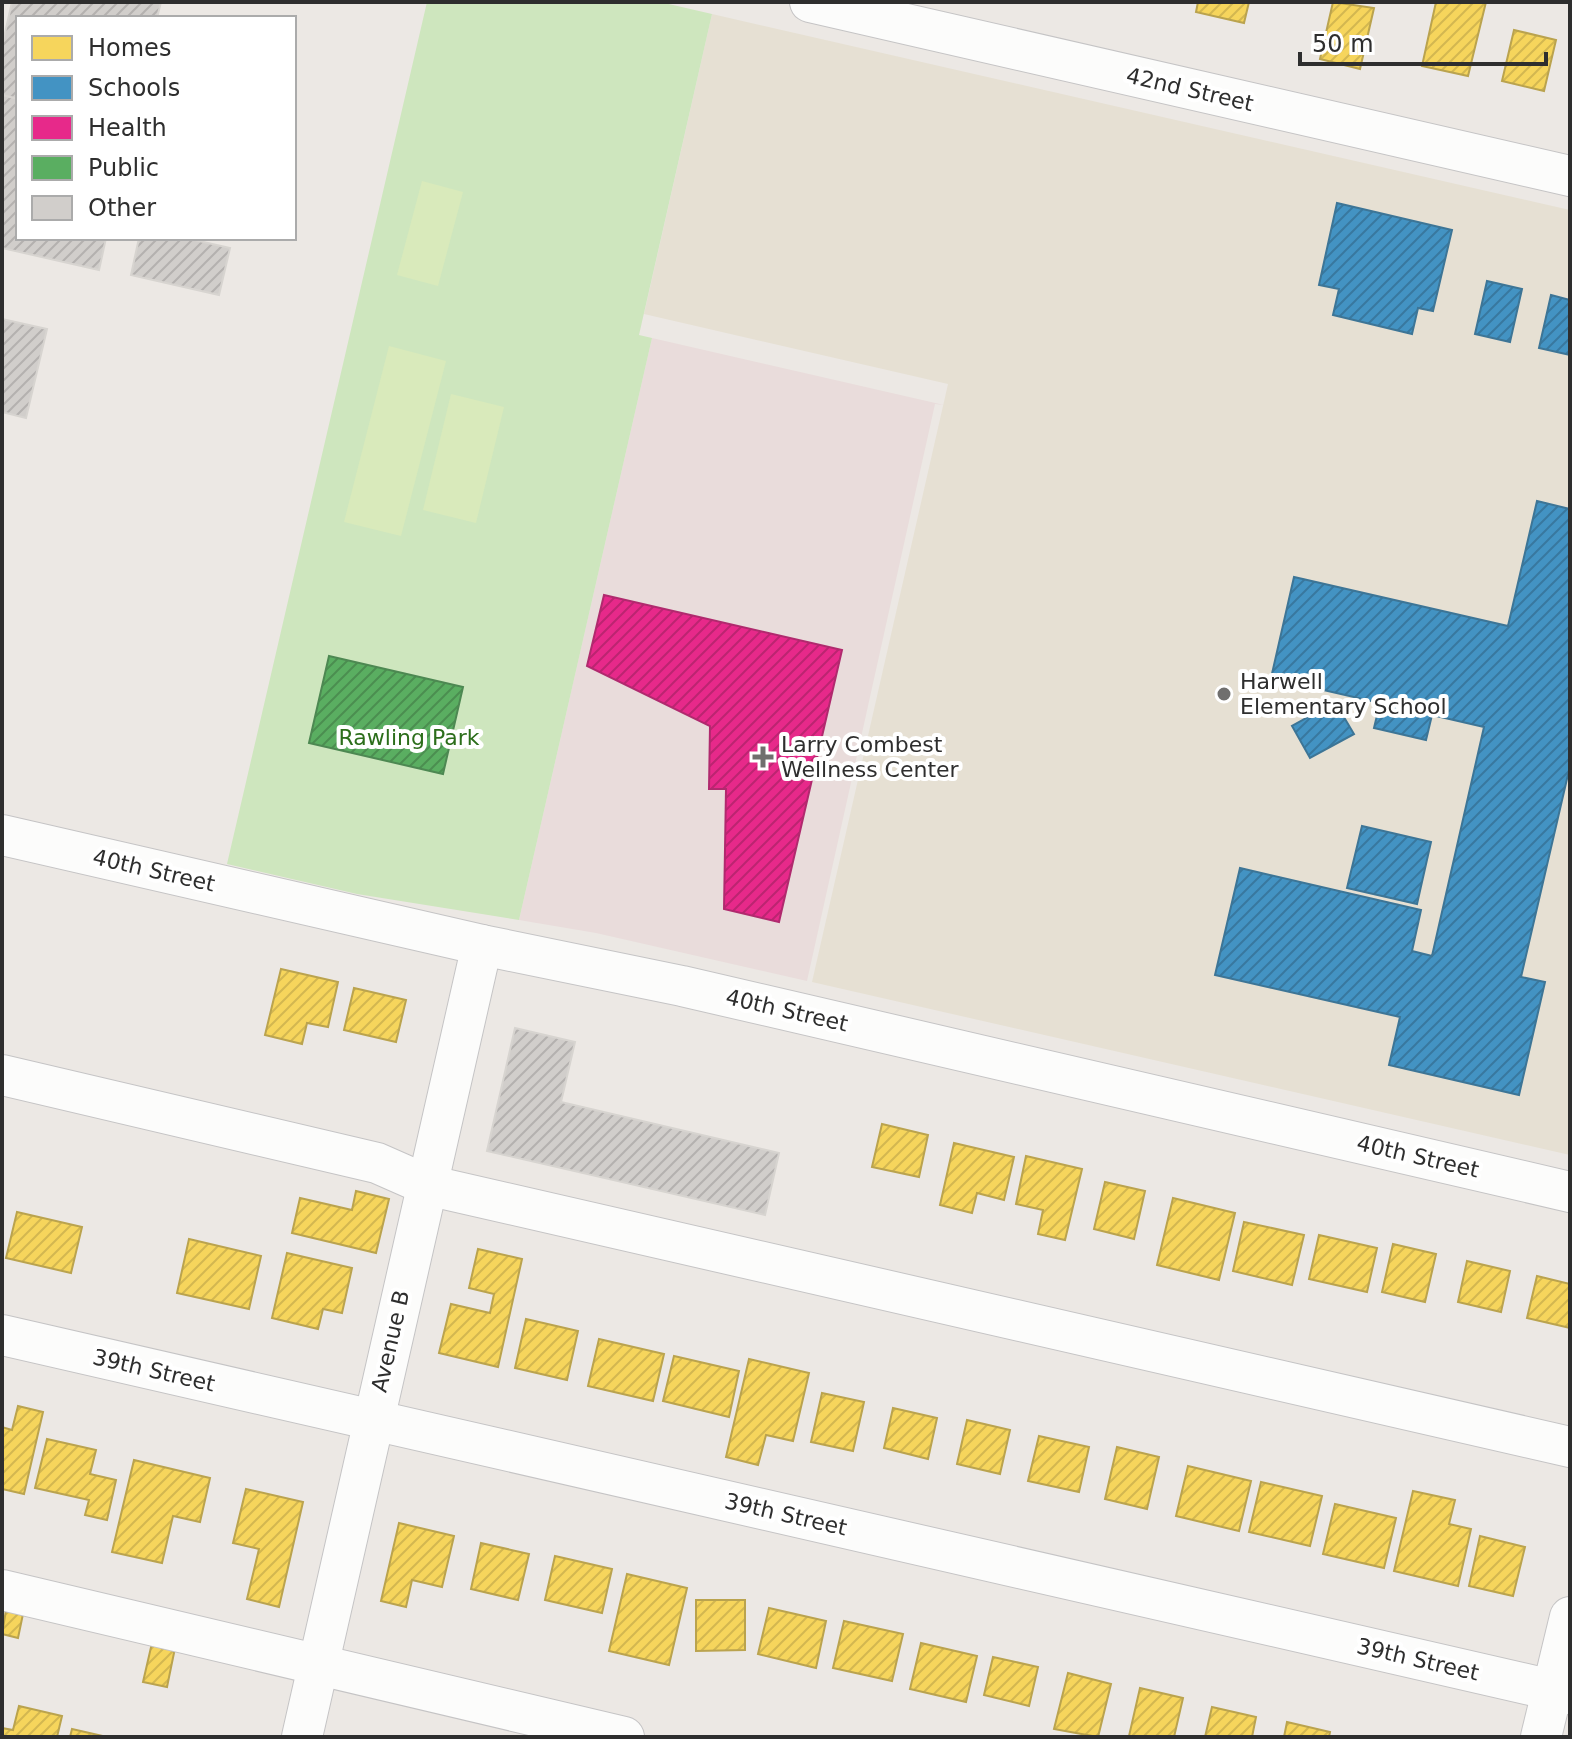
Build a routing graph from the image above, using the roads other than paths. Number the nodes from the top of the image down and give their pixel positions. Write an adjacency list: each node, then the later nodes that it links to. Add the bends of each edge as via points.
1 (810, 2): 2 (street, 42nd Street)
2 (1570, 176)
3 (2, 835): 4 (street, 40th Street)
4 (482, 945): 6 (street, Avenue B); 7 (street, 40th Street, via 682,986)
5 (2, 1075): 6 (street, via 377,1163)
6 (427, 1185): 9 (street, Avenue B); 10 (street)
7 (1570, 1192)
8 (2, 1335): 9 (street, 39th Street)
9 (372, 1420): 13 (street, Avenue B); 14 (street, 39th Street)
10 (1570, 1447)
11 (2, 1590): 13 (street)
12 (1570, 1617): 14 (street)
13 (318, 1666): 15 (street, Avenue B); 16 (street)
14 (1561, 1692): 17 (street)
15 (302, 1737)
16 (624, 1737)
17 (1541, 1737)

